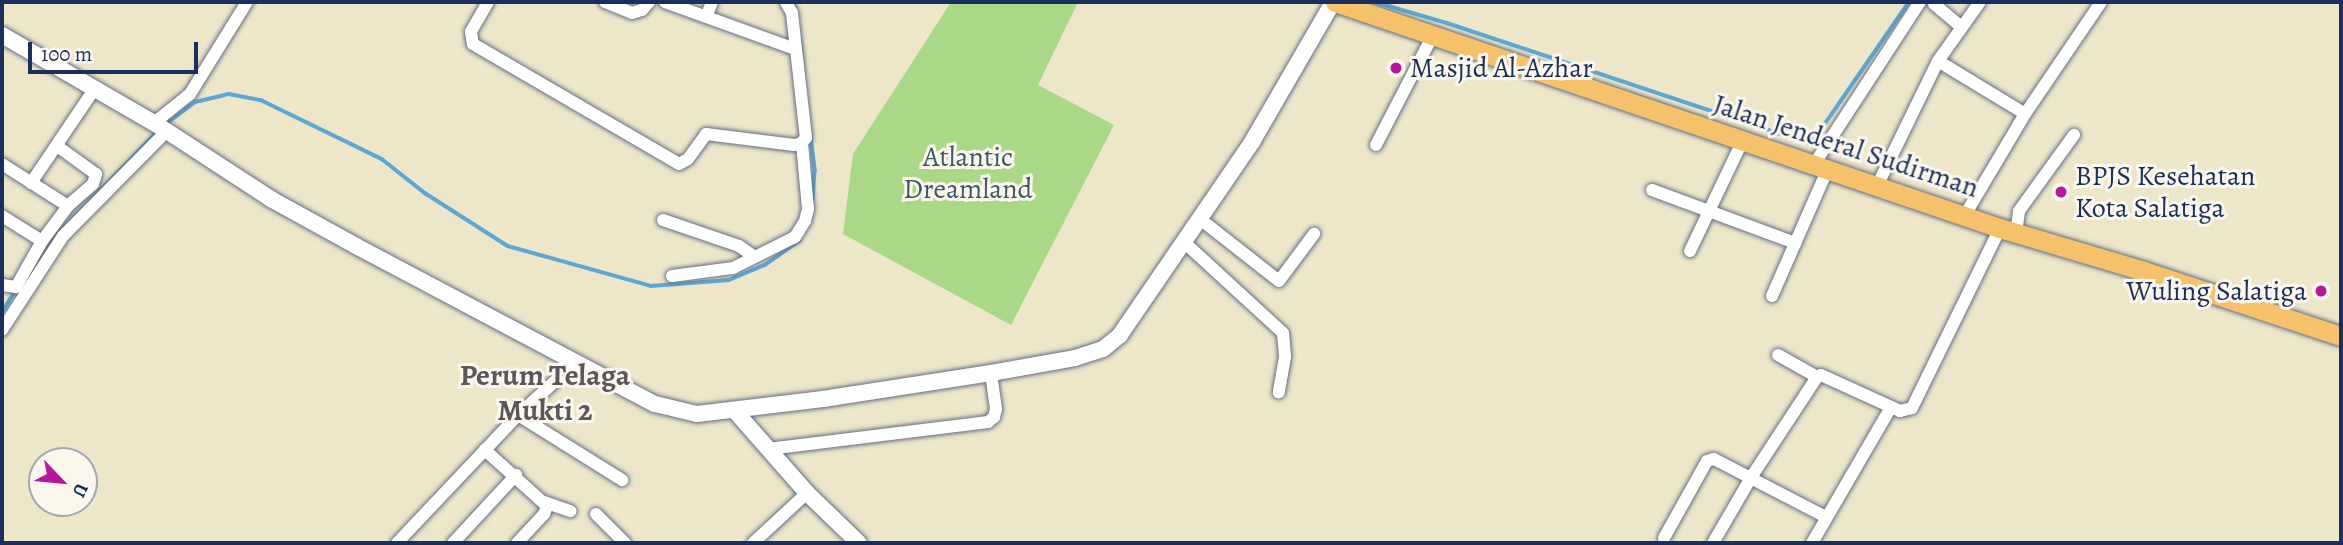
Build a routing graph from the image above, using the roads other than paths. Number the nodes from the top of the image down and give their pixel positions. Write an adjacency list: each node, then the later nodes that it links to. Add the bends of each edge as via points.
1 (247, 2): 21 (street, via 190,94)
2 (488, 2): 24 (street, via 471,32 473,44 674,163 686,161 706,134)
3 (605, 2): 4 (street, via 632,13)
4 (649, 2)
5 (665, 2): 13 (street)
6 (712, 2): 13 (street)
7 (786, 2): 17 (street, via 792,13)
8 (1334, 2): 16 (main road, Jalan Jenderal Sudirman); 36 (street, via 1252,142)
9 (1920, 2): 28 (street)
10 (1980, 2): 14 (street)
11 (2101, 2): 20 (street)
12 (1934, 4): 14 (street)
13 (706, 18): 17 (street)
14 (1961, 26): 18 (street)
15 (2, 35): 19 (street)
16 (1433, 35): 23 (main road, Jalan Jenderal Sudirman); 25 (street)
17 (795, 50): 24 (street, via 807,136)
18 (1938, 61): 20 (street); 30 (street)
19 (95, 88): 21 (street); 26 (street)
20 (2025, 114): 34 (street)
21 (161, 127): 39 (street); 52 (street, via 285,207)
22 (2074, 135): 38 (street)
23 (1742, 142): 28 (main road, Jalan Jenderal Sudirman); 33 (street)
24 (802, 143): 45 (street, via 805,221 795,237)
25 (1376, 145)
26 (57, 146): 29 (street); 32 (street, via 96,174 93,184)
27 (2, 164): 29 (street)
28 (1820, 168): 30 (main road, Jalan Jenderal Sudirman); 43 (street)
29 (31, 183): 32 (street)
30 (1877, 186): 34 (main road, Jalan Jenderal Sudirman)
31 (1652, 190): 33 (street)
32 (68, 206): 39 (street)
33 (1710, 210): 43 (street); 44 (street)
34 (1965, 215): 38 (main road, Jalan Jenderal Sudirman)
35 (3, 219): 41 (street)
36 (1200, 219): 40 (street, via 1279,281); 42 (street)
37 (663, 220): 45 (street, via 739,246)
38 (2008, 231): 50 (main road, Jalan Jenderal Sudirman); 56 (street, via 1912,408 1900,411)
39 (58, 232): 41 (street); 49 (street)
40 (1314, 233)
41 (43, 241): 47 (street, via 16,287)
42 (1184, 242): 53 (street, via 1112,343 1076,358); 55 (street, via 1283,333 1285,357)
43 (1795, 243): 48 (street)
44 (1690, 251)
45 (755, 257): 46 (street, via 733,268)
46 (672, 276)
47 (2, 285)
48 (1772, 296)
49 (2, 331)
50 (2341, 336)
51 (1778, 355): 54 (street)
52 (576, 362): 57 (street, via 666,407 697,414); 58 (street)
53 (991, 373): 57 (street); 59 (street, via 996,409 990,421)
54 (1817, 377): 56 (street); 62 (street)
55 (1279, 392)
56 (1891, 407): 68 (street)
57 (735, 411): 59 (street)
58 (517, 415): 60 (street); 63 (street)
59 (768, 449): 64 (street)
60 (485, 450): 61 (street); 70 (street)
61 (516, 475): 65 (street); 71 (street)
62 (1752, 476): 68 (street); 69 (street, via 1707,461); 76 (street)
63 (622, 481)
64 (807, 493): 74 (street); 75 (street)
65 (544, 502): 66 (street); 72 (street, via 544,514)
66 (570, 511)
67 (596, 514): 73 (street)
68 (1826, 517): 77 (street)
69 (1664, 538)
70 (397, 543)
71 (453, 543)
72 (517, 543)
73 (625, 543)
74 (753, 543)
75 (859, 543)
76 (1713, 543)
77 (1812, 543)

